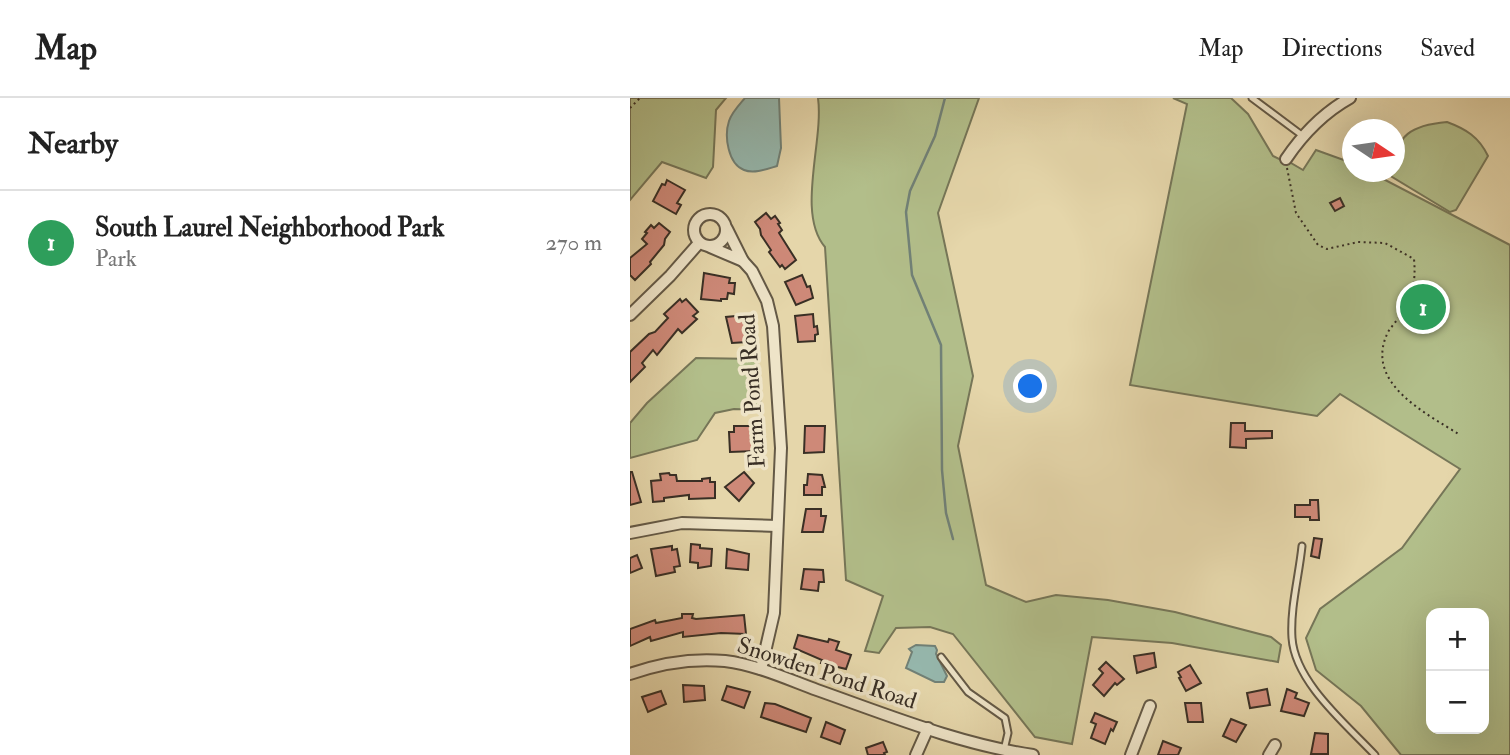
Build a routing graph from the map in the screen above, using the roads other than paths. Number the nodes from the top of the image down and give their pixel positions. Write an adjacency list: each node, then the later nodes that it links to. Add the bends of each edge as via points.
1 (1252, 98): 3 (lane)
2 (1350, 98): 3 (street)
3 (1303, 136): 4 (street)
4 (1286, 159)
5 (726, 228): 6 (street, via 720,243); 6 (street, via 717,215 698,219 694,229); 7 (street, Farm Pond Road)
6 (703, 244): 7 (street); 8 (street)
7 (743, 261): 9 (street, Farm Pond Road, via 767,301 773,326 781,448)
8 (630, 316)
9 (777, 526): 10 (street, via 682,523); 13 (street, Farm Pond Road, via 774,613)
10 (630, 533)
11 (1303, 547): 21 (lane, via 1292,625 1298,663 1331,708)
12 (941, 657): 17 (lane, via 968,692 1005,718)
13 (761, 669): 14 (street, Snowden Pond Road, via 696,660); 16 (street, Snowden Pond Road)
14 (630, 674)
15 (1150, 706): 20 (street)
16 (928, 728): 17 (street, Snowden Pond Road); 18 (street, Snowden Pond Road)
17 (1004, 750): 19 (street, Snowden Pond Road)
18 (916, 755)
19 (1033, 755)
20 (1132, 755)
21 (1375, 755)

